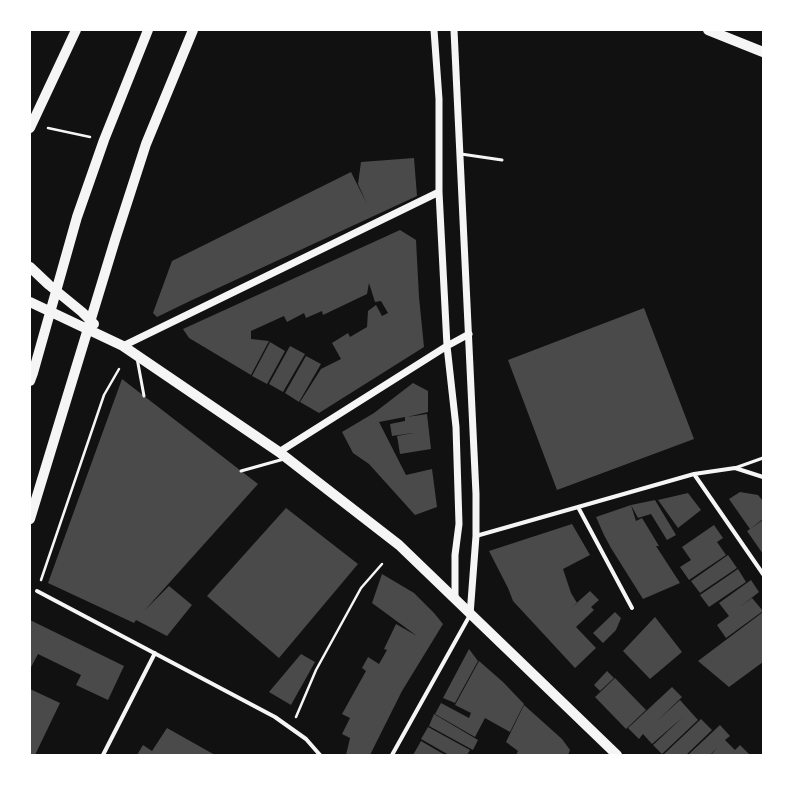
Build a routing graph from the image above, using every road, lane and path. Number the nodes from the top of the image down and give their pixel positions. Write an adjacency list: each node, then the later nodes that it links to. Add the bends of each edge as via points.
1 (76, 30): 8 (main road)
2 (148, 30): 9 (main road)
3 (193, 30): 30 (main road, via 146,144)
4 (434, 30): 12 (street)
5 (454, 30): 10 (street)
6 (708, 30): 7 (main road)
7 (763, 52)
8 (31, 126): 9 (path)
9 (104, 140): 21 (main road, via 77,217)
10 (461, 154): 11 (lane); 15 (street)
11 (502, 160)
12 (439, 192): 17 (street); 18 (street)
13 (30, 267): 16 (main road)
14 (30, 302): 16 (main road)
15 (469, 334): 18 (street); 31 (street)
16 (110, 339): 17 (main road)
17 (123, 346): 19 (main road)
18 (447, 346): 23 (street); 36 (street, via 456,427 459,524 455,555)
19 (137, 354): 22 (lane); 23 (main road)
20 (118, 369): 34 (path, via 104,395)
21 (32, 377)
22 (144, 396)
23 (283, 455): 26 (lane); 36 (main road, via 398,545)
24 (763, 458): 25 (lane)
25 (735, 468): 27 (street); 28 (street)
26 (241, 470)
27 (694, 474): 29 (street); 33 (street)
28 (763, 477)
29 (578, 507): 31 (street); 37 (street)
30 (30, 520)
31 (476, 536): 38 (street)
32 (382, 564): 40 (path, via 361,588 316,670)
33 (763, 574)
34 (42, 578)
35 (37, 591): 39 (street)
36 (455, 599): 38 (main road)
37 (632, 608)
38 (470, 615): 43 (street); 44 (main road)
39 (154, 653): 40 (street); 41 (street)
40 (291, 728): 42 (street)
41 (102, 755)
42 (320, 755)
43 (392, 755)
44 (617, 755)

